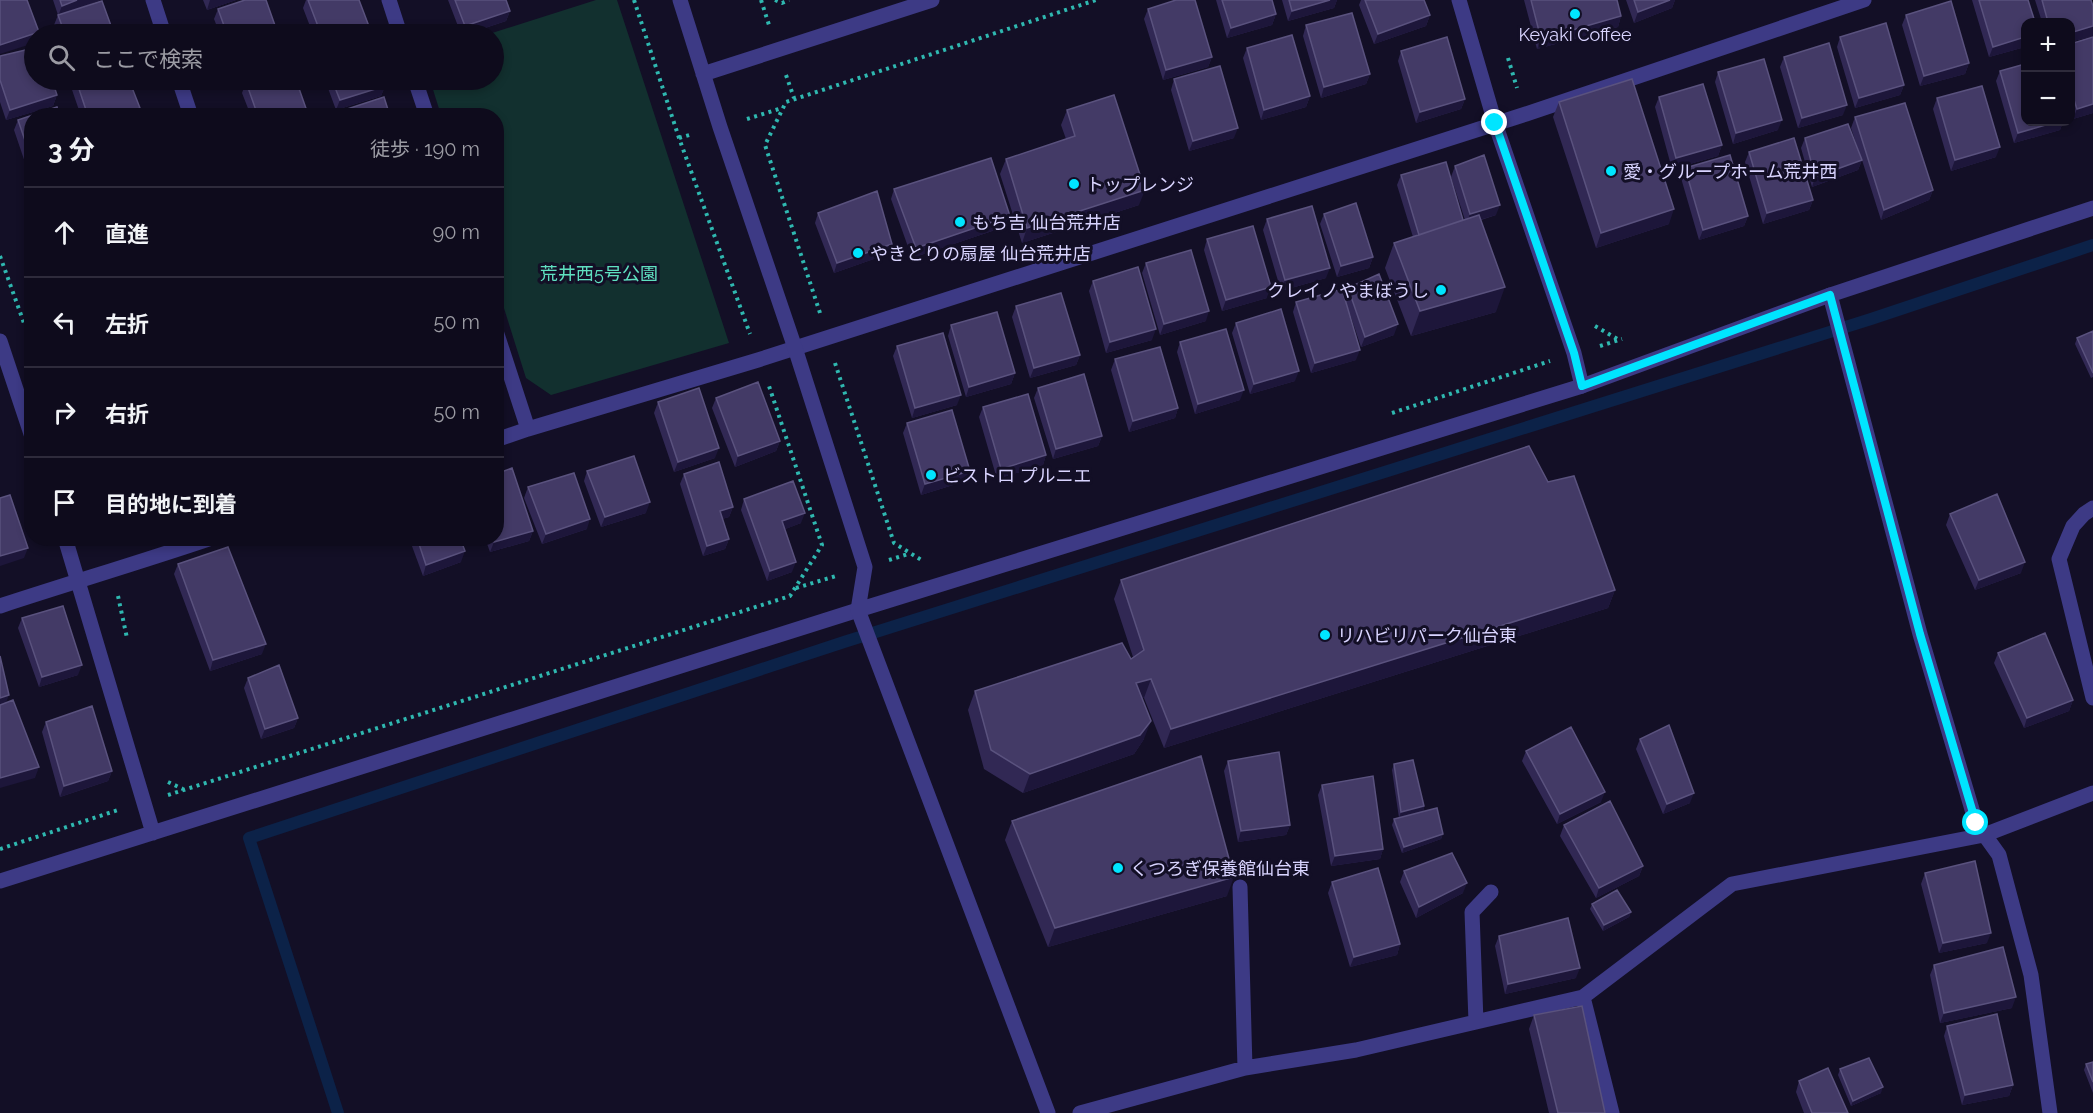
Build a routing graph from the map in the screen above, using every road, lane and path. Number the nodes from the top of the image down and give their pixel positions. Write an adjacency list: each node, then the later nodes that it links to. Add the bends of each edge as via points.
1 (153, 0): 11 (street)
2 (389, 0): 12 (street)
3 (634, 0): 24 (path)
4 (680, 0): 13 (street)
5 (775, 0): 6 (path)
6 (789, 0)
7 (932, 0): 13 (street)
8 (1096, 0): 22 (path, via 786,102 765,145)
9 (1459, 0): 18 (street)
10 (1864, 0): 18 (street)
11 (161, 24)
12 (397, 24)
13 (704, 74): 26 (street)
14 (182, 90): 16 (street)
15 (418, 90): 17 (street)
16 (188, 108)
17 (424, 108)
18 (1495, 123): 26 (street); 31 (street)
19 (2093, 208): 21 (street)
20 (0, 256): 23 (path)
21 (1830, 295): 31 (street); 48 (street, via 1920,634 1976,823)
22 (821, 315)
23 (24, 324)
24 (751, 338)
25 (0, 341): 32 (street)
26 (795, 348): 34 (street); 42 (street, via 866,567)
27 (504, 356): 34 (street)
28 (1549, 361): 33 (path)
29 (835, 362): 39 (path, via 894,543)
30 (768, 383): 45 (path, via 822,545 790,596)
31 (1582, 386): 42 (street)
32 (24, 413)
33 (1391, 413)
34 (528, 429): 35 (street)
35 (504, 437)
36 (2093, 508): 43 (street, via 2073,526 2059,559)
37 (67, 546): 40 (street)
38 (188, 546): 40 (street)
39 (931, 564)
40 (78, 580): 41 (street); 47 (street)
41 (0, 606)
42 (860, 613): 47 (street); 56 (street)
43 (2093, 698)
44 (2093, 793): 48 (street)
45 (172, 794)
46 (115, 812): 49 (path)
47 (153, 833): 50 (street)
48 (1984, 834): 53 (street, via 1732,884); 59 (street, via 1999,855 2031,975)
49 (0, 849)
50 (0, 881)
51 (1240, 886): 55 (street)
52 (1491, 892): 54 (street, via 1472,912)
53 (1583, 997): 54 (street); 58 (street)
54 (1476, 1022): 55 (street, via 1356,1050)
55 (1245, 1068): 57 (street)
56 (1048, 1113)
57 (1080, 1113)
58 (1612, 1113)
59 (2050, 1113)

